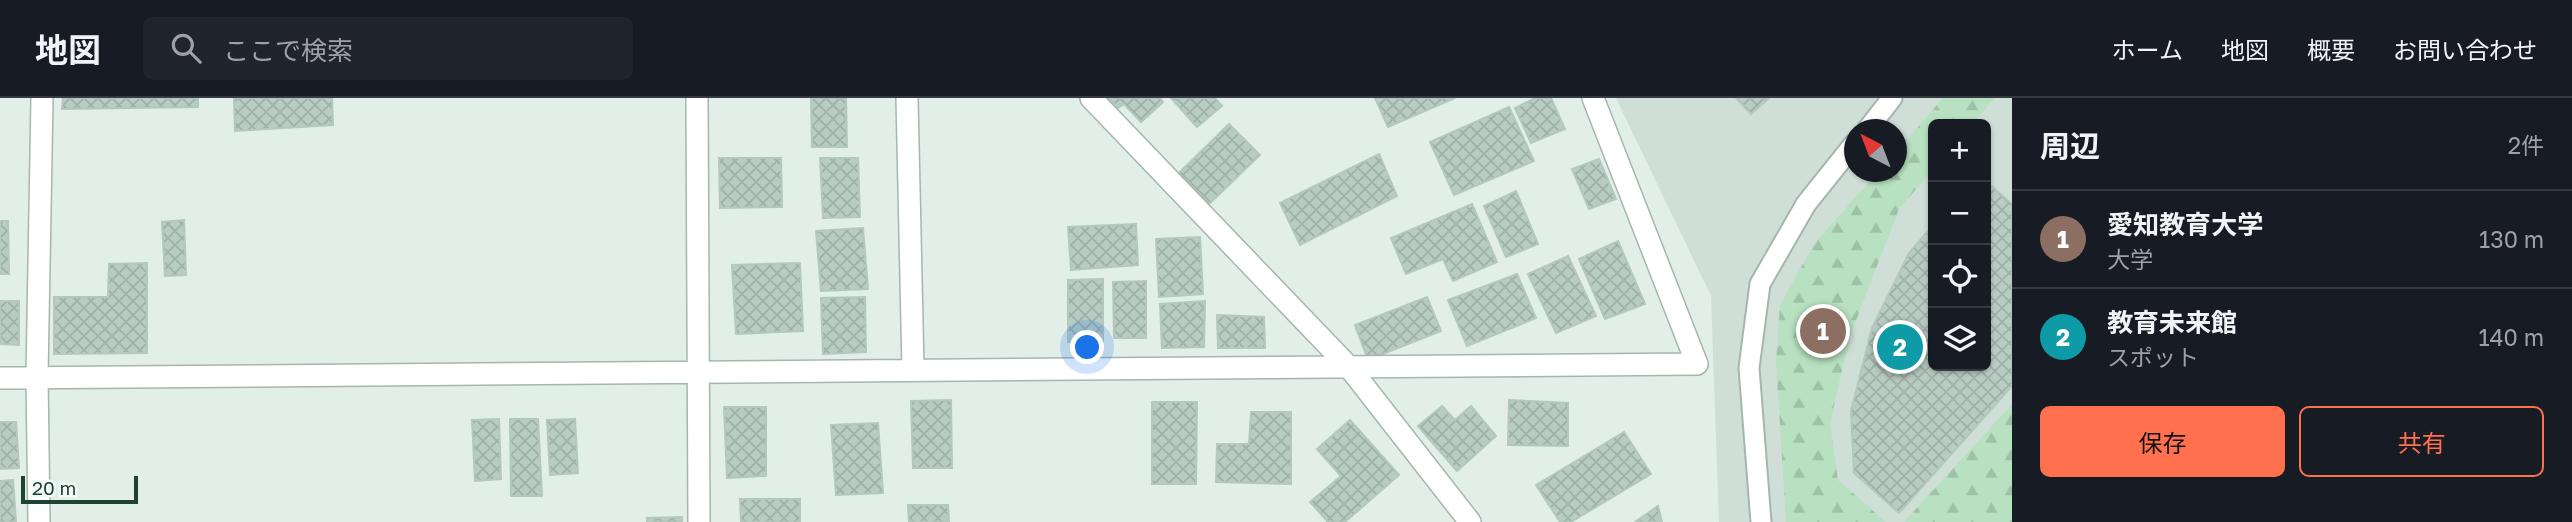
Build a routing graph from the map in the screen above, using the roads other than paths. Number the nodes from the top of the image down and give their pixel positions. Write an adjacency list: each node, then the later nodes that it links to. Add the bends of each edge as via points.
1 (42, 98): 12 (street)
2 (696, 98): 11 (street)
3 (907, 98): 10 (street)
4 (1091, 98): 9 (street)
5 (1592, 98): 9 (street, via 1697,364)
6 (1892, 98): 7 (lane)
7 (1876, 119)
8 (1844, 156): 17 (lane, via 1806,204 1760,284 1749,368)
9 (1349, 367): 10 (street); 16 (street)
10 (913, 369): 11 (street)
11 (698, 370): 12 (street); 15 (street)
12 (37, 376): 13 (street); 14 (street)
13 (0, 378)
14 (39, 522)
15 (699, 522)
16 (1470, 522)
17 (1761, 522)

